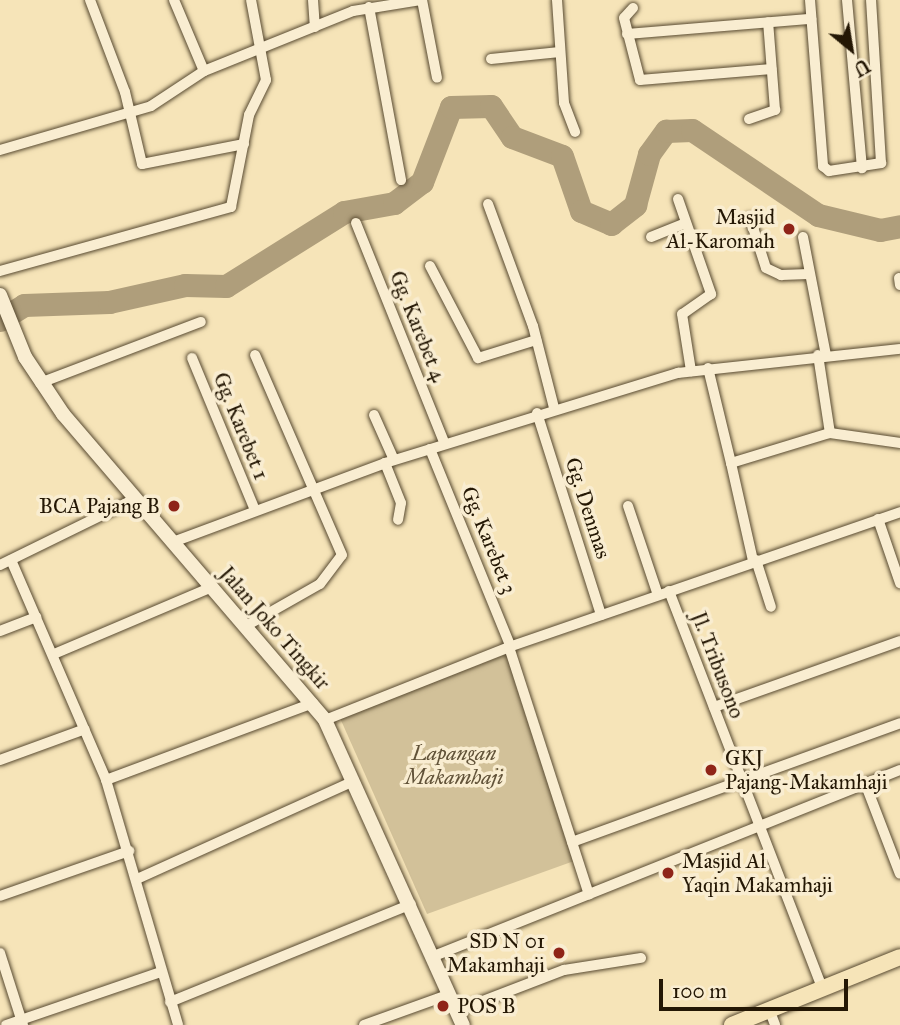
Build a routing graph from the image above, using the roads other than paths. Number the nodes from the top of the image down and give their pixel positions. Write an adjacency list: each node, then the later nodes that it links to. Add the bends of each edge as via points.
1 (90, 0): 22 (street)
2 (174, 0): 20 (street)
3 (251, 0): 16 (street)
4 (313, 0): 14 (street)
5 (422, 0): 10 (street); 21 (street)
6 (557, 0): 17 (street)
7 (810, 0): 12 (street)
8 (847, 0): 27 (street)
9 (871, 0): 27 (street, via 881,163)
10 (369, 7): 14 (street); 28 (street)
11 (634, 8): 15 (street, via 624,12)
12 (811, 19): 13 (street); 27 (street, via 822,166)
13 (768, 22): 15 (street); 19 (street)
14 (315, 27): 16 (street)
15 (627, 34): 19 (street, via 642,80)
16 (258, 46): 20 (street); 25 (street, via 265,85)
17 (560, 52): 18 (street); 24 (street, via 564,103)
18 (491, 59)
19 (772, 69): 23 (street, via 774,113)
20 (204, 71): 22 (street, via 161,102)
21 (437, 78)
22 (130, 112): 25 (street, via 145,166); 26 (street)
23 (749, 119)
24 (575, 132)
25 (244, 144): 37 (street, via 235,199 224,212)
26 (0, 150)
27 (862, 168)
28 (401, 180)
29 (678, 199): 33 (street)
30 (488, 204): 43 (street)
31 (750, 218): 38 (street, via 766,268 781,275)
32 (356, 223): 56 (street, Gg. Karebet 4)
33 (683, 224): 34 (street); 49 (street, via 710,294 682,314)
34 (651, 237)
35 (803, 237): 38 (street)
36 (430, 266): 43 (street, via 478,358)
37 (0, 271)
38 (809, 274): 46 (street)
39 (900, 278): 40 (street)
40 (900, 285)
41 (3, 306): 50 (main road, Jalan Joko Tingkir)
42 (201, 322): 50 (street)
43 (536, 340): 51 (street)
44 (900, 349): 46 (street)
45 (255, 355): 60 (street)
46 (822, 355): 48 (street); 54 (street)
47 (192, 358): 63 (street, Gg. Karebet 1)
48 (708, 368): 49 (street); 58 (street)
49 (691, 371): 51 (street)
50 (40, 383): 61 (main road, Jalan Joko Tingkir)
51 (554, 408): 52 (street)
52 (537, 413): 56 (street); 74 (street, Gg. Denmas)
53 (374, 415): 59 (street)
54 (830, 433): 55 (street); 58 (street)
55 (900, 443)
56 (445, 444): 57 (street)
57 (430, 449): 59 (street); 79 (street, Gg. Karebet 3)
58 (729, 458): 68 (street)
59 (390, 461): 60 (street); 66 (street, via 401,503)
60 (311, 488): 63 (street); 76 (street, via 342,558 320,584)
61 (135, 499): 67 (main road, Jalan Joko Tingkir); 69 (street)
62 (628, 506): 72 (street, Jl. Tribusono)
63 (254, 510): 67 (street)
64 (900, 512): 65 (street)
65 (878, 519): 68 (street); 70 (street)
66 (398, 520)
67 (173, 542): 71 (main road, Jalan Joko Tingkir)
68 (754, 561): 72 (street); 73 (street)
69 (5, 563): 75 (street)
70 (899, 577)
71 (212, 587): 76 (main road, Jalan Joko Tingkir); 80 (street)
72 (663, 593): 74 (street); 82 (street, Jl. Tribusono)
73 (771, 607)
74 (601, 615): 79 (street)
75 (36, 617): 77 (street); 80 (street)
76 (246, 626): 81 (main road, Jalan Joko Tingkir)
77 (0, 631)
78 (900, 641): 82 (street)
79 (510, 647): 83 (street); 93 (street, Gg. Karebet 3)
80 (54, 654): 85 (street)
81 (313, 704): 83 (main road, Jalan Joko Tingkir); 88 (street)
82 (714, 707): 90 (street, Jl. Tribusono)
83 (325, 720): 89 (main road, Jalan Joko Tingkir)
84 (900, 723): 90 (street)
85 (85, 729): 86 (street); 88 (street)
86 (0, 761)
87 (900, 769): 91 (street)
88 (106, 780): 94 (street)
89 (354, 781): 96 (street); 99 (main road, Jalan Joko Tingkir)
90 (742, 781): 92 (street, Jl. Tribusono); 93 (street)
91 (865, 783): 92 (street); 95 (street)
92 (759, 827): 97 (street); 105 (street, Jl. Tribusono)
93 (572, 842): 97 (street, Gg. Karebet 3)
94 (129, 851): 96 (street); 98 (street)
95 (900, 874)
96 (137, 879): 104 (street)
97 (589, 894): 101 (street)
98 (0, 896)
99 (411, 904): 101 (main road, Jalan Joko Tingkir); 107 (street)
100 (0, 953): 110 (street)
101 (434, 956): 106 (main road, Jalan Joko Tingkir)
102 (900, 957): 105 (main road)
103 (641, 958): 109 (street, via 564,970)
104 (161, 972): 107 (street); 110 (street)
105 (822, 988): 108 (main road)
106 (450, 995): 109 (main road, Jalan Joko Tingkir); 113 (street)
107 (170, 1002): 112 (street)
108 (769, 1009): 115 (main road); 116 (street)
109 (457, 1011): 114 (main road, Jalan Joko Tingkir)
110 (22, 1022): 111 (street)
111 (6, 1025)
112 (178, 1025)
113 (364, 1025)
114 (463, 1025)
115 (732, 1025)
116 (775, 1025)

